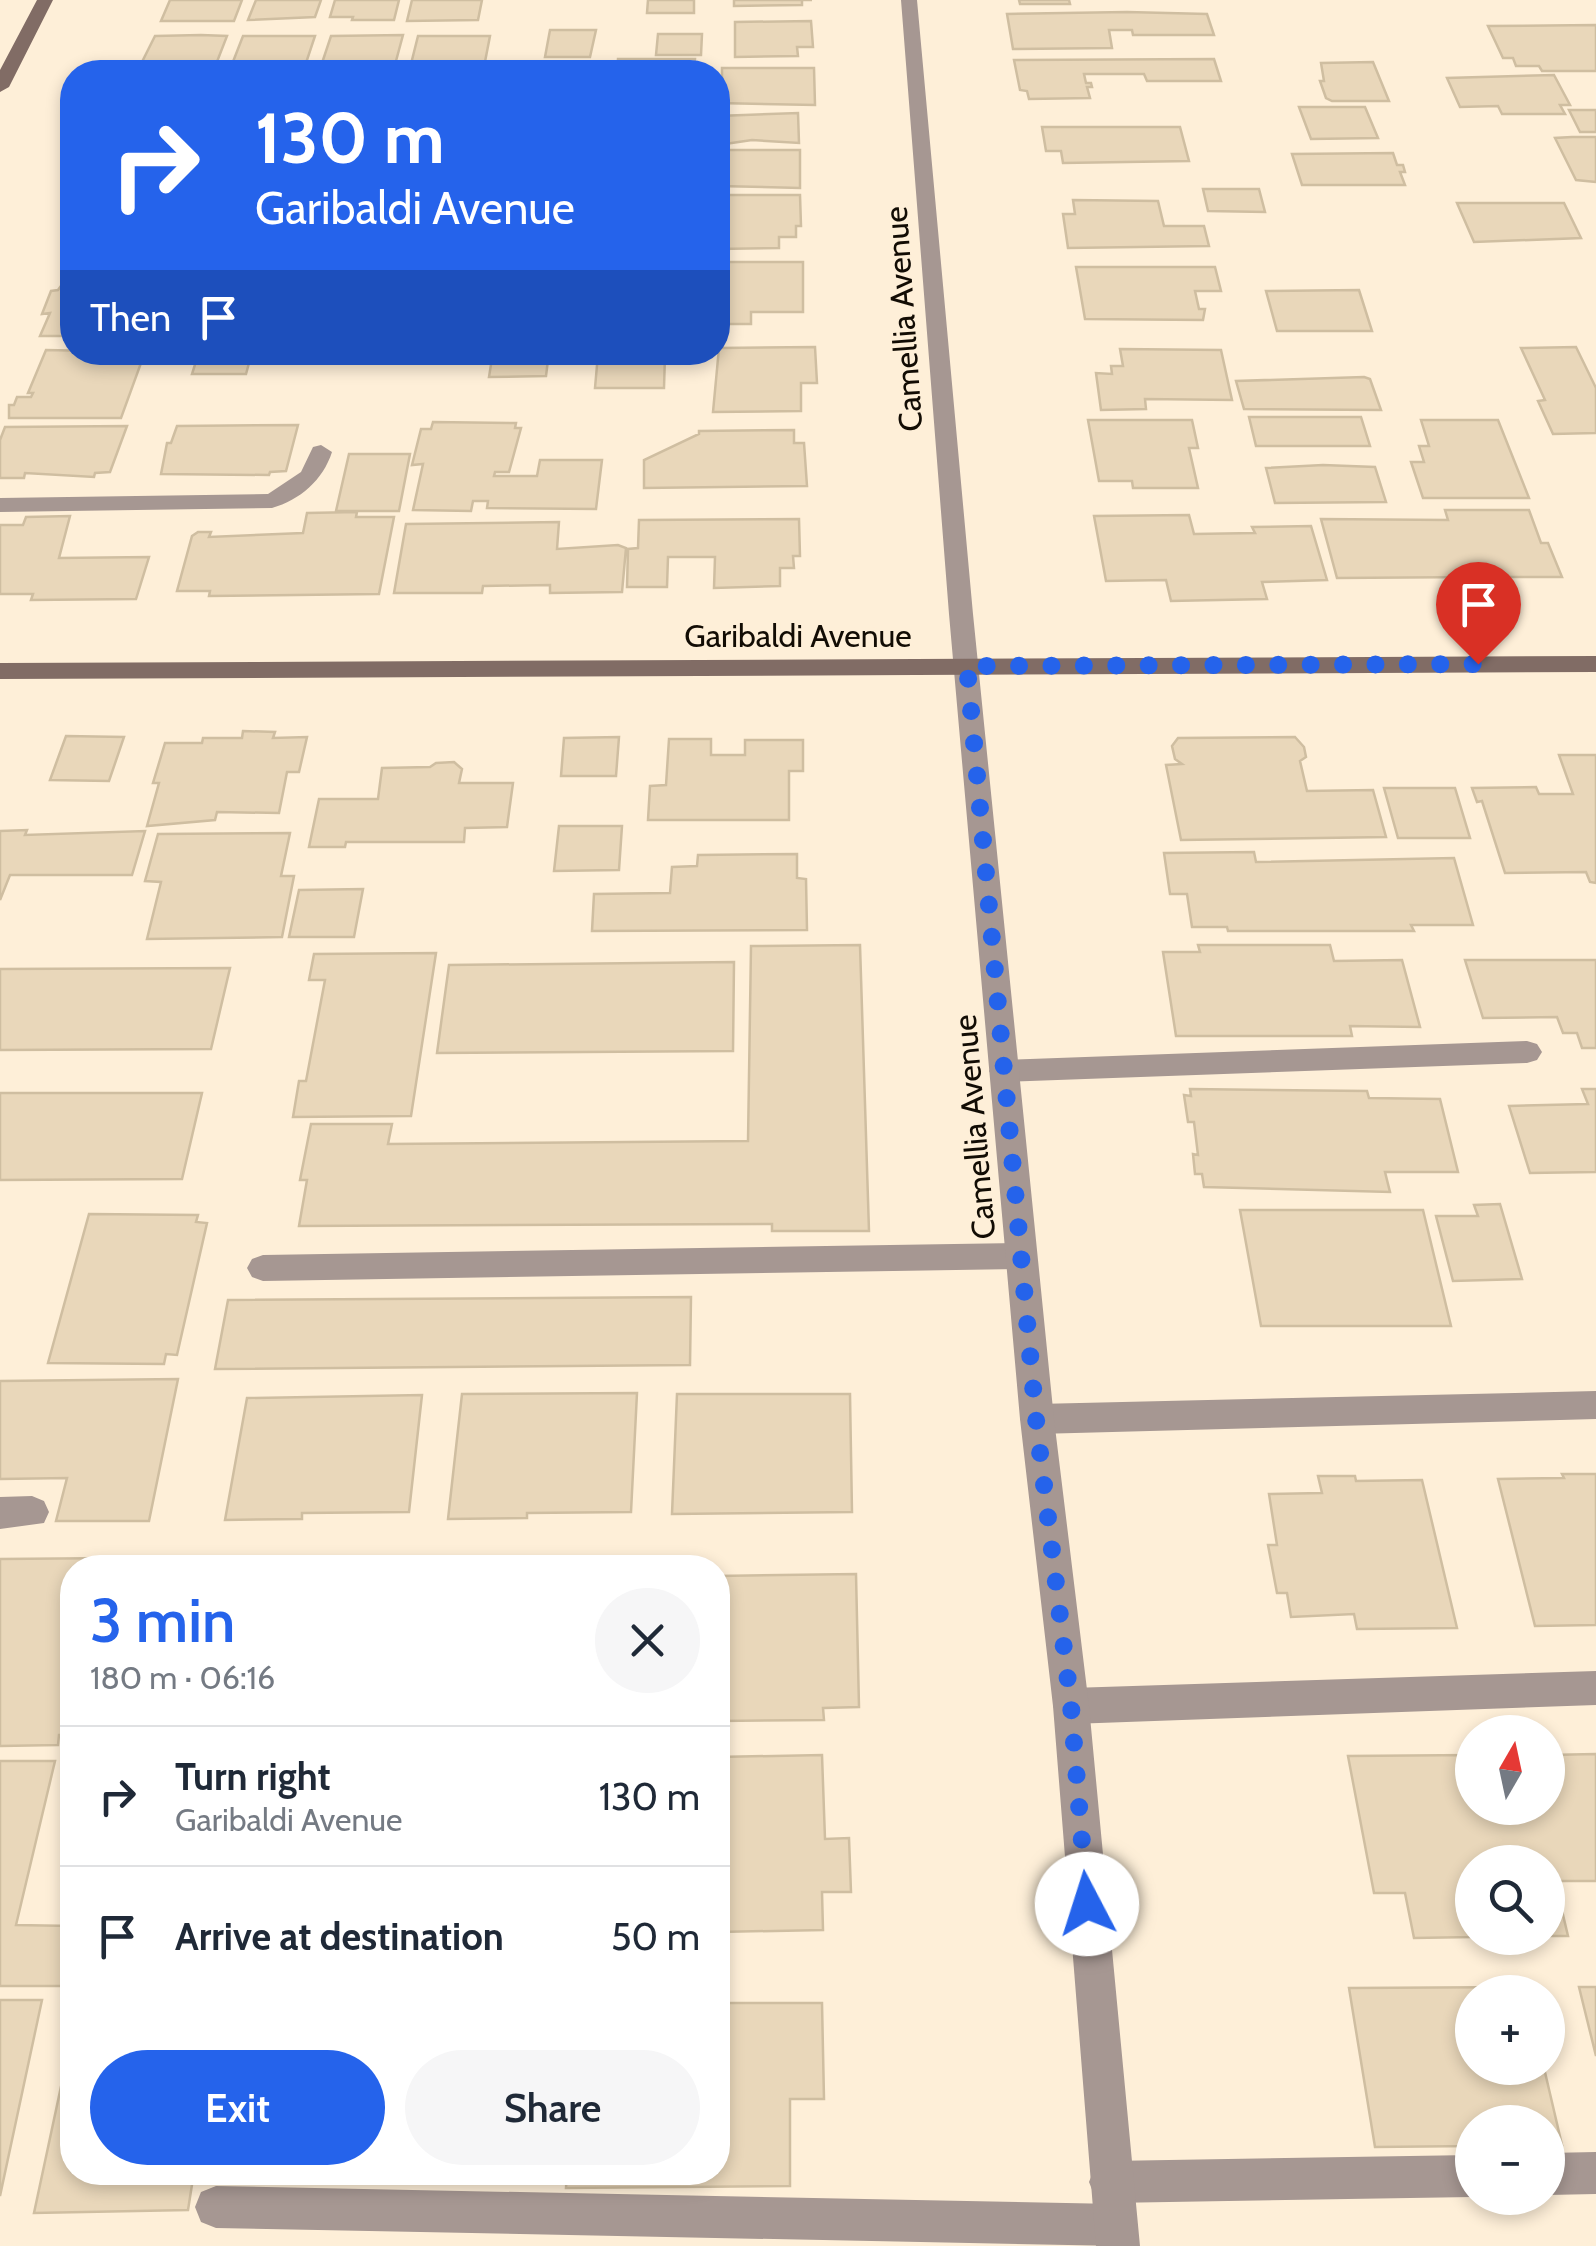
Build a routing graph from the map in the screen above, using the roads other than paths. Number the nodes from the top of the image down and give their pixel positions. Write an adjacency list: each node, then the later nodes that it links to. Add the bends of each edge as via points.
1 (45, 0): 3 (street)
2 (910, 0): 7 (street, Camellia Avenue)
3 (0, 88)
4 (321, 452): 5 (street, via 304,484 272,501)
5 (0, 505)
6 (1596, 664): 7 (street, Garibaldi Avenue)
7 (967, 666): 8 (street, Garibaldi Avenue); 10 (street, Camellia Avenue)
8 (0, 671)
9 (1527, 1052): 10 (street)
10 (1004, 1071): 11 (street, Camellia Avenue)
11 (1021, 1256): 12 (street); 14 (street, Camellia Avenue)
12 (263, 1268)
13 (1596, 1405): 14 (street)
14 (1036, 1419): 16 (street, Camellia Avenue)
15 (1596, 1688): 16 (street)
16 (1071, 1706): 20 (street, Camellia Avenue)
17 (1596, 2173): 18 (street)
18 (1565, 2174)
19 (1455, 2176): 20 (street)
20 (1110, 2182): 22 (street, Camellia Avenue)
21 (216, 2207): 22 (street)
22 (1117, 2236)

